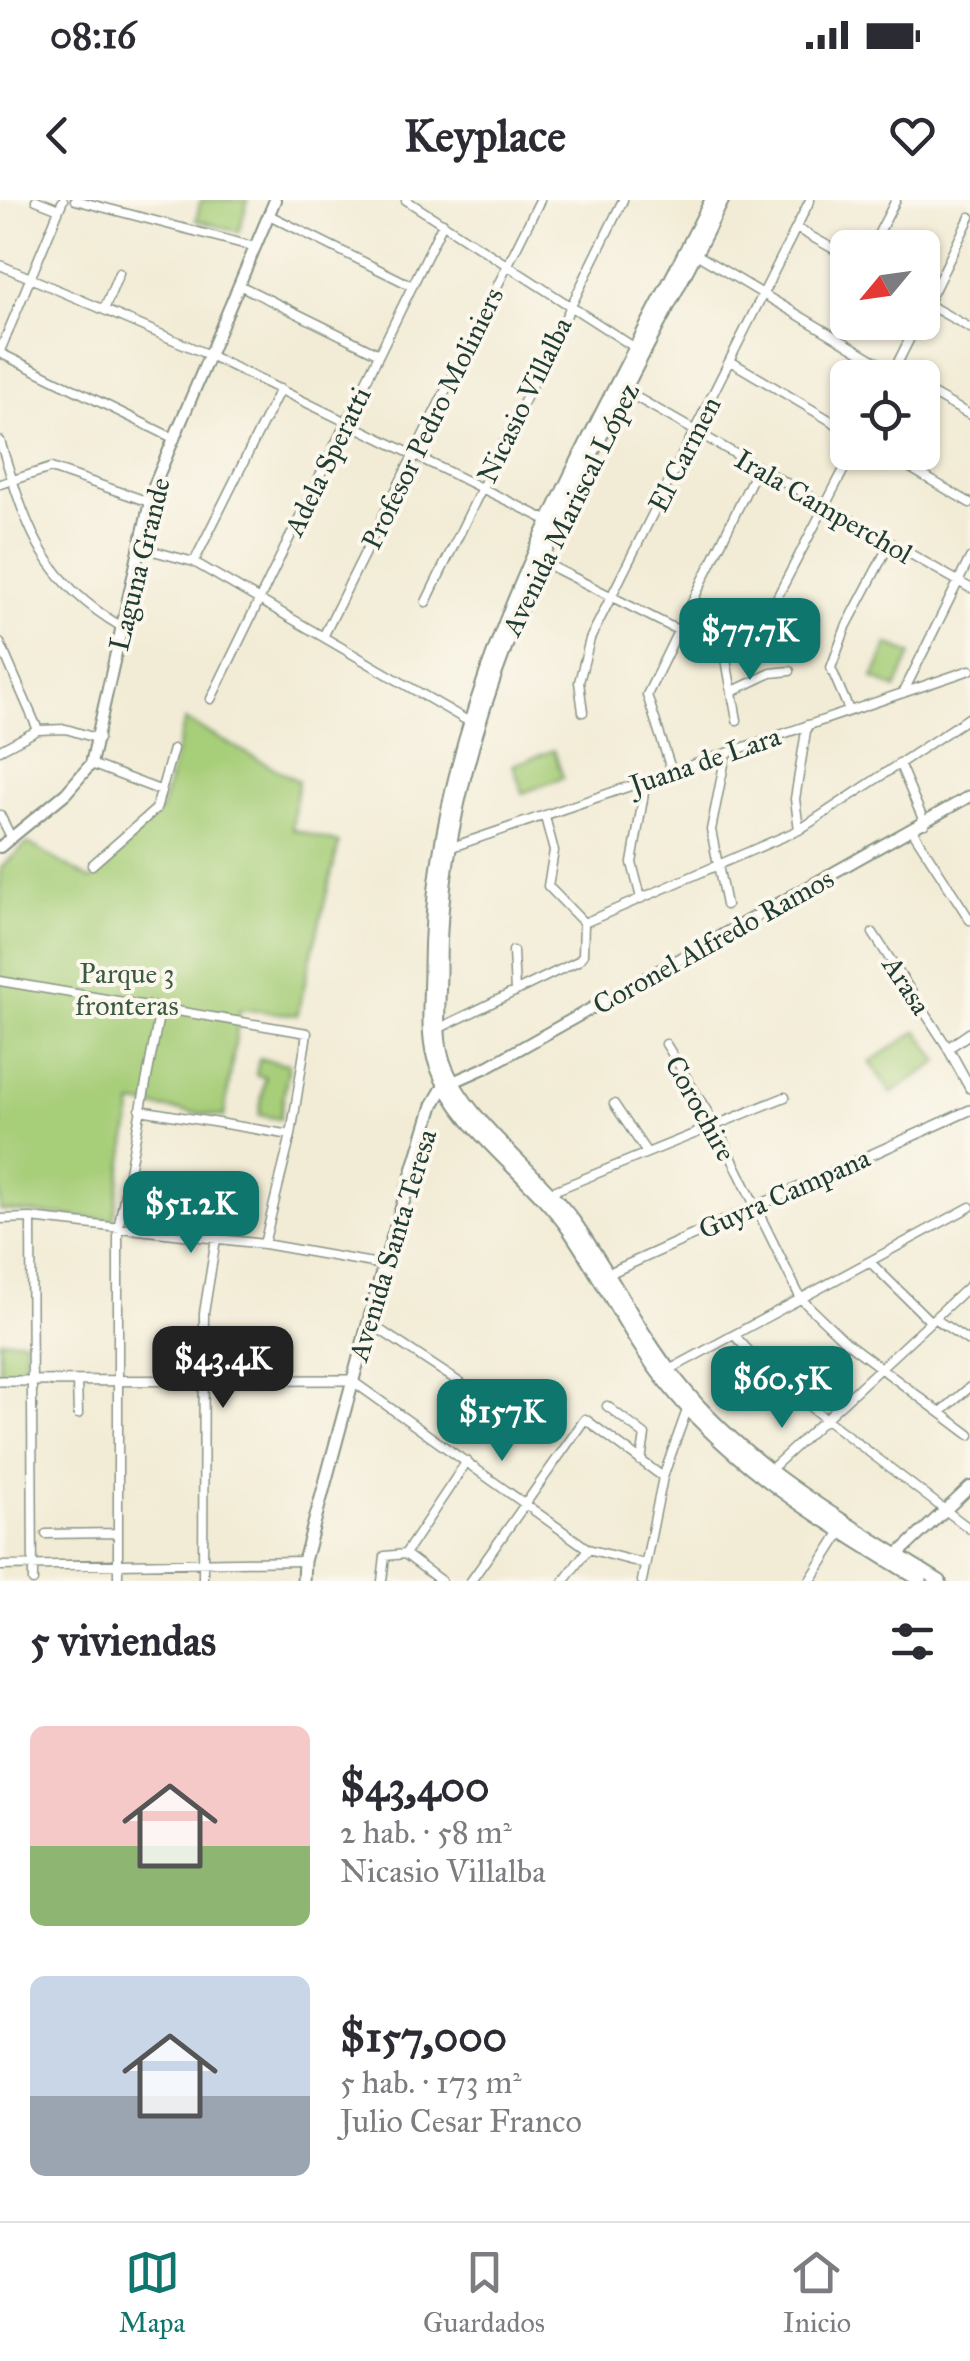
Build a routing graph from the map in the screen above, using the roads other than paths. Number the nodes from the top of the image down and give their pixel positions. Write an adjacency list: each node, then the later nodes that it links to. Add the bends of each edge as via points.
1 (36, 200): 11 (street)
2 (63, 200): 11 (street)
3 (75, 200): 17 (street)
4 (275, 200): 12 (main road, Laguna Grande)
5 (406, 200): 14 (street)
6 (540, 200): 21 (street, Profesor Pedro Moliniers)
7 (623, 200): 28 (street, Nicasio Villalba)
8 (810, 200): 15 (street, El Carmen)
9 (896, 200): 16 (street)
10 (717, 201): 19 (main road, Avenida Mariscal López); 33 (main road, Avenida Mariscal López)
11 (58, 210): 24 (street)
12 (269, 215): 17 (main road, Laguna Grande); 26 (street)
13 (970, 217): 23 (street)
14 (443, 224): 21 (street); 26 (street, Adela Speratti)
15 (796, 228): 18 (street); 27 (street, El Carmen)
16 (880, 230)
17 (255, 247): 25 (main road, Laguna Grande)
18 (830, 247)
19 (696, 254): 27 (street); 33 (main road, Avenida Mariscal López)
20 (0, 266): 24 (street)
21 (508, 266): 28 (street); 47 (street, Profesor Pedro Moliniers)
22 (119, 273): 29 (street)
23 (940, 274)
24 (28, 276): 29 (street); 32 (street)
25 (239, 285): 34 (street); 35 (main road, Laguna Grande)
26 (412, 286): 34 (street, Adela Speratti)
27 (763, 292): 36 (street); 37 (street, El Carmen)
28 (570, 306): 33 (street); 53 (street, Nicasio Villalba)
29 (104, 310): 35 (street)
30 (940, 311): 31 (street)
31 (970, 328)
32 (0, 352): 45 (street)
33 (641, 352): 39 (main road, Avenida Mariscal López); 57 (main road, Avenida Mariscal López)
34 (378, 354): 42 (street, Adela Speratti)
35 (209, 356): 38 (street); 45 (main road, Laguna Grande)
36 (870, 360)
37 (730, 361): 43 (street); 44 (street, El Carmen)
38 (280, 389): 42 (street); 62 (street)
39 (627, 392): 44 (street, Irala Camperchol); 57 (main road, Avenida Mariscal López)
40 (940, 398): 41 (street)
41 (970, 415)
42 (346, 421): 47 (street); 66 (street, Adela Speratti)
43 (830, 421)
44 (696, 431): 48 (street, Irala Camperchol); 65 (street, El Carmen)
45 (175, 439): 54 (main road, Laguna Grande)
46 (0, 441): 51 (street)
47 (414, 454): 53 (street); 70 (street, Profesor Pedro Moliniers)
48 (758, 468): 56 (street, Irala Camperchol); 69 (street)
49 (844, 470): 56 (street)
50 (914, 470): 55 (street)
51 (12, 478): 52 (street); 54 (street, via 65,470); 68 (street, via 55,575)
52 (0, 484)
53 (480, 488): 57 (street); 67 (street, Nicasio Villalba)
54 (148, 502): 59 (main road, Laguna Grande)
55 (970, 503)
56 (826, 507): 58 (street, Irala Camperchol); 72 (street, via 759,632)
57 (555, 524): 61 (main road, Avenida Mariscal López)
58 (889, 545): 63 (street, Irala Camperchol); 78 (street, via 831,668)
59 (138, 547): 62 (street); 68 (main road, Laguna Grande)
60 (970, 558): 63 (street)
61 (538, 560): 65 (street); 82 (main road, Avenida Mariscal López, via 500,625)
62 (194, 562): 66 (street)
63 (957, 583): 64 (street, Irala Camperchol); 76 (street)
64 (970, 588)
65 (613, 594): 69 (street); 79 (street, El Carmen, via 586,653 579,682)
66 (260, 599): 70 (street); 77 (street, Adela Speratti)
67 (426, 602)
68 (122, 627): 85 (main road, Laguna Grande)
69 (680, 628): 72 (street); 91 (street, via 647,695)
70 (324, 635): 82 (street)
71 (0, 642): 84 (street)
72 (725, 654): 75 (street)
73 (790, 670): 75 (street)
74 (969, 674): 76 (street, Juana de Lara)
75 (733, 691): 81 (street)
76 (903, 693): 78 (street, Juana de Lara)
77 (212, 699)
78 (849, 710): 83 (street, Juana de Lara)
79 (583, 712)
80 (970, 717): 90 (street)
81 (737, 720)
82 (475, 725): 102 (main road, Avenida Mariscal López)
83 (807, 725): 88 (street, Juana de Lara); 98 (street, via 795,799)
84 (38, 730): 85 (street, via 66,729); 87 (street)
85 (99, 739): 89 (main road, Laguna Grande)
86 (173, 749): 93 (street)
87 (0, 750)
88 (726, 754): 91 (street, Juana de Lara); 104 (street, via 711,830)
89 (91, 764): 93 (street); 100 (main road, Laguna Grande)
90 (899, 764): 97 (street); 98 (street)
91 (672, 772): 92 (street, Juana de Lara)
92 (646, 781): 96 (street, Juana de Lara); 105 (street, via 632,863)
93 (162, 791): 103 (street, via 156,809)
94 (970, 796): 97 (main road, Coronel Alfredo Ramos)
95 (0, 815): 100 (street)
96 (545, 817): 102 (street, Juana de Lara); 108 (street, via 553,840 548,886)
97 (925, 824): 99 (main road, Coronel Alfredo Ramos)
98 (799, 830): 104 (street)
99 (912, 830): 107 (street); 118 (main road, Coronel Alfredo Ramos)
100 (11, 838): 101 (main road, Laguna Grande)
101 (0, 847)
102 (446, 848): 114 (main road, Avenida Mariscal López); 118 (main road, Avenida Mariscal López, via 430,920 430,1023 432,1053)
103 (92, 865)
104 (719, 866): 105 (street); 106 (street)
105 (641, 898): 108 (street)
106 (726, 905)
107 (970, 920)
108 (584, 923): 112 (street, via 582,958)
109 (873, 934): 117 (street, Arasa)
110 (513, 952): 112 (street)
111 (0, 981): 113 (street)
112 (515, 992): 114 (street)
113 (160, 1010): 122 (street); 125 (street, via 307,1032)
114 (440, 1028): 118 (main road, Avenida Mariscal López)
115 (970, 1033): 117 (street)
116 (666, 1044): 124 (street, Corochire)
117 (948, 1048): 119 (street, Arasa)
118 (448, 1084): 127 (main road, Avenida Mariscal López); 136 (main road, Avenida Santa Teresa, via 434,1105); 137 (main road, Avenida Mariscal López)
119 (970, 1088)
120 (785, 1097): 124 (street)
121 (614, 1104): 126 (street)
122 (140, 1110): 125 (street); 132 (street)
123 (970, 1110): 128 (street, Guyra Campana)
124 (716, 1126): 126 (street); 128 (street, Corochire)
125 (290, 1135): 134 (street)
126 (647, 1153): 127 (street)
127 (551, 1192): 137 (main road, Avenida Mariscal López)
128 (753, 1206): 137 (street, Guyra Campana); 139 (street, Corochire)
129 (970, 1207): 135 (street)
130 (30, 1218): 131 (street); 132 (street); 147 (street)
131 (0, 1219)
132 (118, 1229): 133 (street); 149 (street)
133 (216, 1240): 134 (street); 150 (street, via 204,1313)
134 (264, 1244): 136 (street)
135 (870, 1262): 139 (street); 140 (street)
136 (384, 1266): 141 (main road, Avenida Santa Teresa)
137 (603, 1276): 145 (main road, Avenida Mariscal López); 153 (main road, Avenida Mariscal López, via 660,1375)
138 (970, 1285): 140 (street)
139 (801, 1298): 142 (street); 144 (street, Corochire)
140 (932, 1320): 143 (street); 144 (street)
141 (368, 1322): 146 (main road, Avenida Santa Teresa); 155 (street)
142 (734, 1335): 145 (street); 158 (street)
143 (970, 1342)
144 (880, 1368): 156 (street, Corochire); 158 (street)
145 (669, 1370): 153 (main road, Avenida Mariscal López)
146 (352, 1380): 150 (street); 160 (street); 174 (main road, Avenida Santa Teresa)
147 (34, 1381): 148 (street); 151 (street); 178 (street)
148 (76, 1381): 149 (street); 157 (street)
149 (120, 1381): 150 (street); 169 (street)
150 (204, 1381): 176 (street)
151 (0, 1382)
152 (970, 1387): 156 (street)
153 (690, 1404): 162 (main road, Avenida Mariscal López); 163 (street); 168 (main road, Avenida Mariscal López, via 769,1484)
154 (607, 1406): 161 (street, via 645,1435)
155 (503, 1411)
156 (941, 1412): 159 (street, Corochire)
157 (78, 1414)
158 (822, 1418): 162 (street); 166 (street)
159 (970, 1436)
160 (467, 1461): 165 (street); 172 (street)
161 (641, 1461): 163 (street); 165 (street, via 585,1419)
162 (769, 1471): 173 (main road, Avenida Mariscal López)
163 (662, 1478): 175 (street)
164 (970, 1487): 166 (main road)
165 (524, 1505): 171 (street); 186 (street)
166 (944, 1510): 167 (street); 173 (main road)
167 (970, 1530)
168 (841, 1532): 173 (main road, Avenida Mariscal López); 189 (street)
169 (118, 1533): 170 (street); 179 (street)
170 (46, 1534)
171 (588, 1549): 175 (street); 187 (street)
172 (405, 1554): 184 (street, via 385,1556); 185 (street)
173 (894, 1558): 190 (main road, Avenida Mariscal López); 191 (main road, Avenida Mariscal López)
174 (304, 1562): 176 (street); 183 (main road, Avenida Santa Teresa)
175 (644, 1564): 188 (street)
176 (203, 1565): 179 (street); 182 (street)
177 (0, 1566): 178 (street)
178 (33, 1566): 179 (street); 180 (street)
179 (118, 1566): 181 (street)
180 (33, 1581)
181 (118, 1581)
182 (203, 1581)
183 (304, 1581)
184 (382, 1581)
185 (441, 1581)
186 (470, 1581)
187 (564, 1581)
188 (642, 1581)
189 (810, 1581)
190 (921, 1581)
191 (940, 1581)

